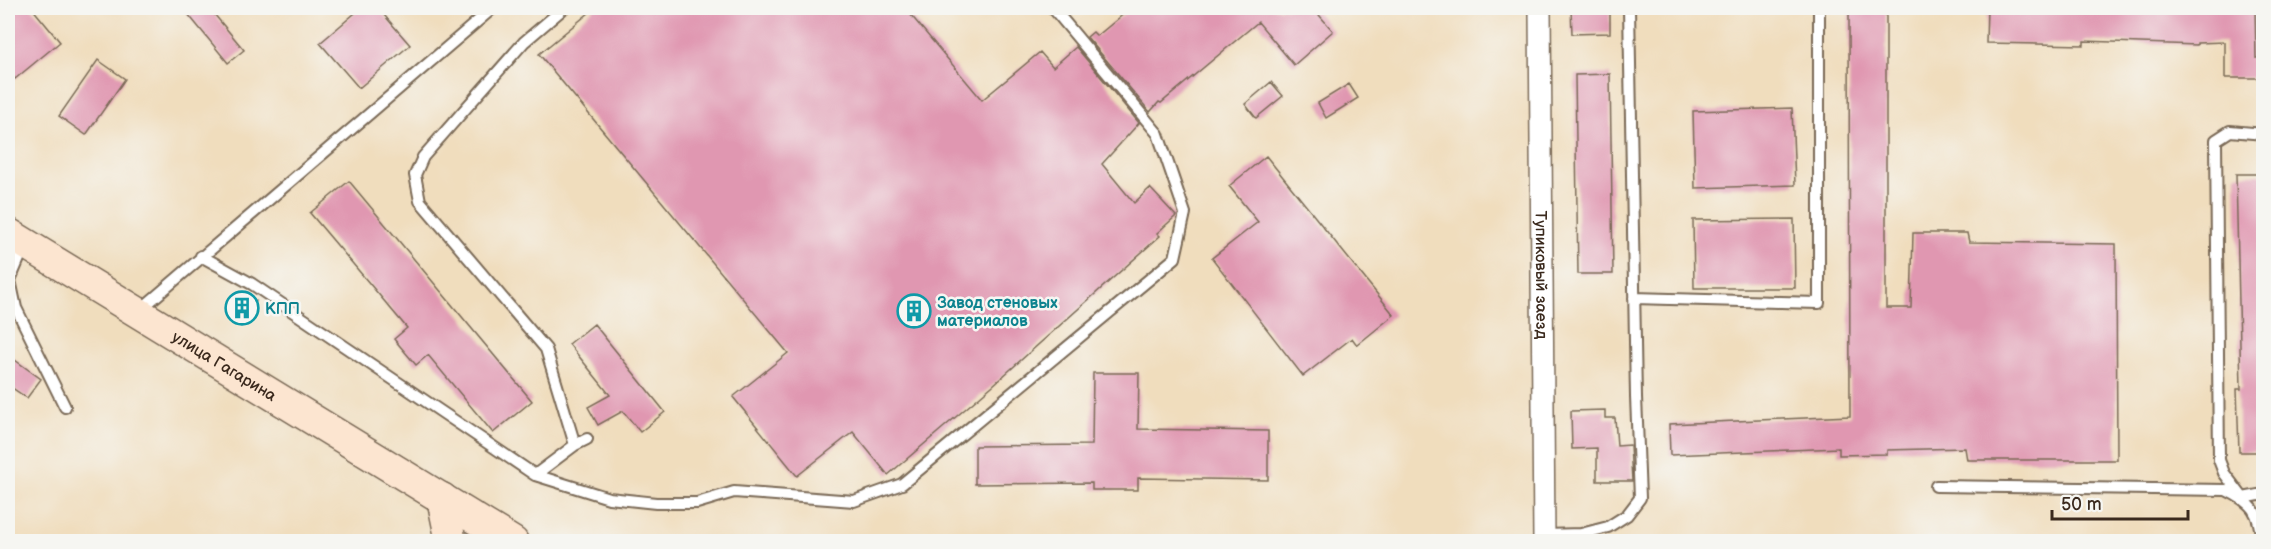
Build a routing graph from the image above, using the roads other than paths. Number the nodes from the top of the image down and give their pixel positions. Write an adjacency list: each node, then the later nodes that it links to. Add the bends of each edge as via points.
1 (493, 8): 9 (lane)
2 (564, 8): 14 (lane, via 508,60 423,157 416,175 420,201 546,349)
3 (1053, 8): 15 (lane, via 1158,134 1185,213 1175,258 902,484 854,501 735,492 697,503 656,503 609,498)
4 (1540, 8): 20 (street, Тупиковый заезд)
5 (1629, 8): 10 (lane)
6 (1819, 8): 10 (lane, via 1819,303)
7 (2264, 134): 19 (lane, via 2230,131 2216,140 2219,460)
8 (16, 238): 11 (main road, улица Гагарина); 12 (lane, via 10,280 16,308)
9 (201, 256): 11 (lane); 15 (lane, via 252,284)
10 (1634, 298): 20 (lane, via 1640,498 1627,515 1608,527)
11 (138, 312): 18 (main road, улица Гагарина)
12 (65, 407)
13 (587, 439): 14 (lane)
14 (575, 445): 15 (lane)
15 (535, 475)
16 (1936, 486): 19 (lane, via 2226,490)
17 (2264, 494): 19 (lane)
18 (442, 498): 21 (main road); 22 (main road, улица Гагарина)
19 (2243, 498): 23 (lane, via 2256,511)
20 (1544, 538)
21 (451, 542)
22 (513, 542)
23 (2262, 542)

